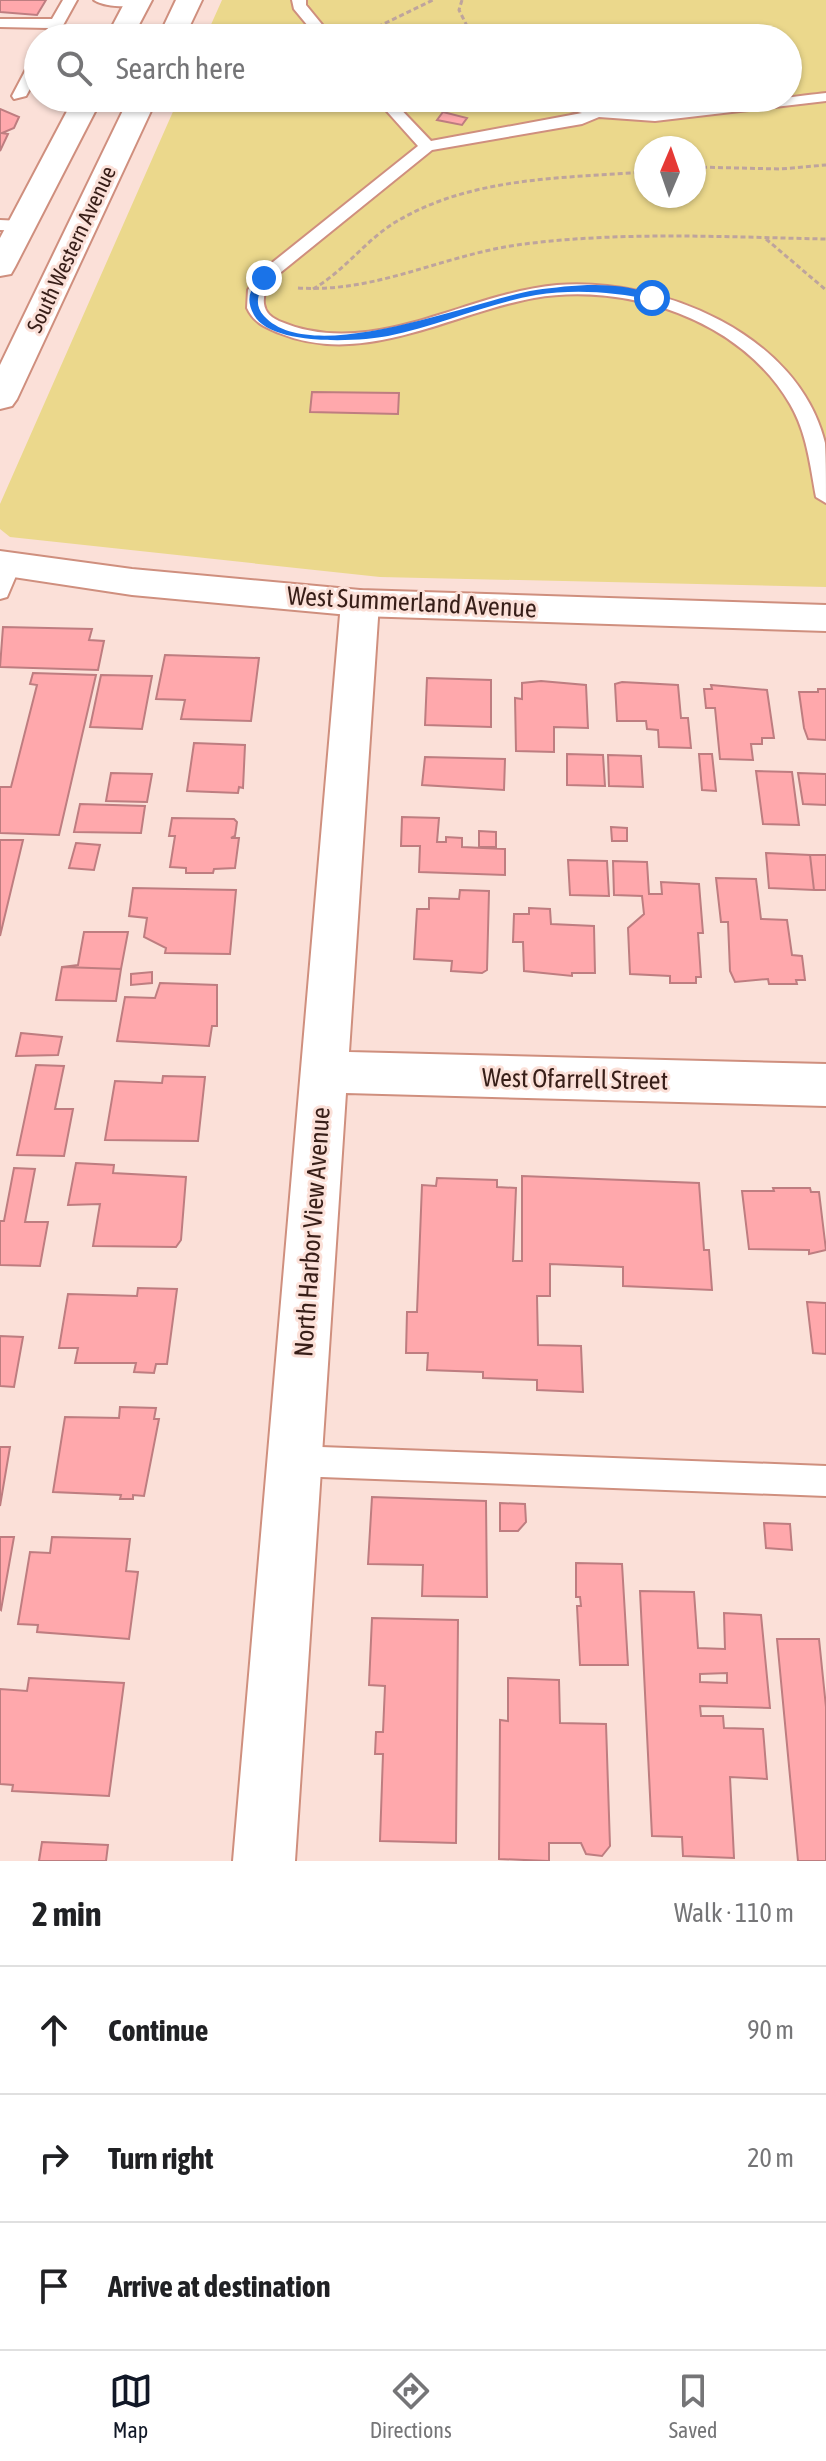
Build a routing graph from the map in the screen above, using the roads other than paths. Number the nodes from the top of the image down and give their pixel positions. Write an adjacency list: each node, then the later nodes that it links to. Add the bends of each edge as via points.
1 (70, 0): 7 (lane)
2 (101, 0): 5 (lane)
3 (189, 0): 9 (main road)
4 (299, 0): 10 (lane)
5 (138, 1): 8 (main road)
6 (0, 23): 7 (lane)
7 (57, 24)
8 (126, 24)
9 (178, 24)
10 (314, 24)
11 (24, 87): 13 (lane)
12 (0, 94): 13 (lane)
13 (19, 96): 14 (lane)
14 (24, 96)
15 (826, 97): 16 (lane)
16 (802, 100)
17 (80, 112): 23 (main road, South Western Avenue)
18 (136, 112): 25 (main road, South Western Avenue)
19 (395, 112): 22 (lane)
20 (597, 112): 21 (lane); 22 (lane)
21 (695, 112)
22 (427, 146): 26 (lane, via 264,278 254,291 261,319 312,337 385,334 534,293 621,290 652,298 718,325 761,357 806,418)
23 (11, 225): 24 (main road, South Western Avenue)
24 (0, 267)
25 (0, 399)
26 (826, 497)
27 (4, 573): 28 (main road, West Summerland Avenue)
28 (360, 603): 29 (main road, West Summerland Avenue); 30 (main road, North Harbor View Avenue)
29 (826, 618)
30 (324, 1072): 31 (main road, West Ofarrell Street); 32 (main road, North Harbor View Avenue)
31 (826, 1085)
32 (294, 1461): 33 (lane); 34 (main road, North Harbor View Avenue)
33 (826, 1481)
34 (264, 1861)

